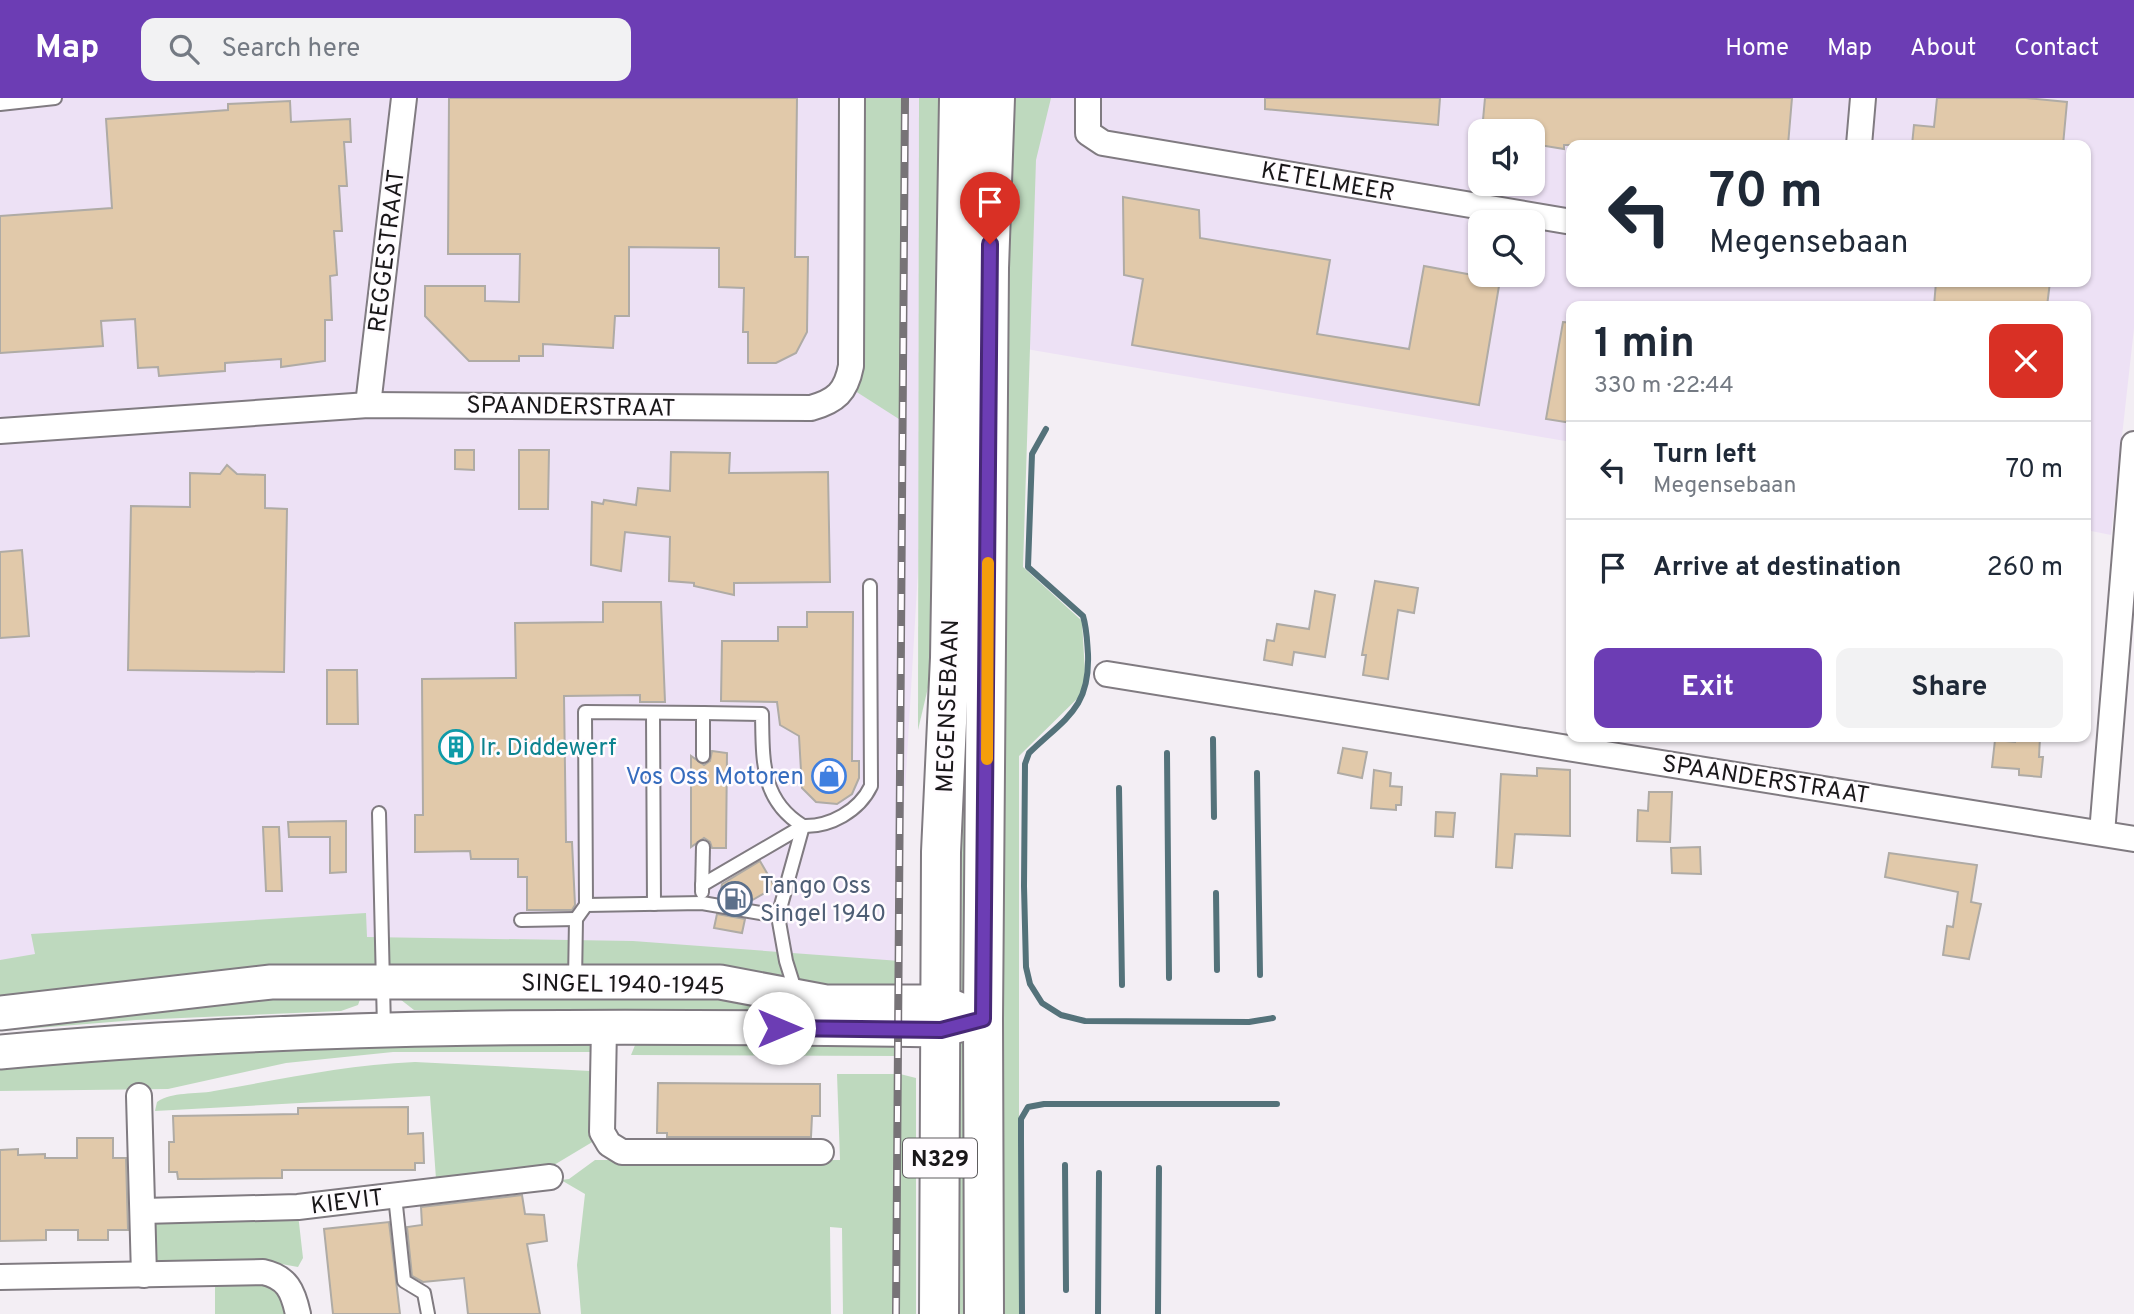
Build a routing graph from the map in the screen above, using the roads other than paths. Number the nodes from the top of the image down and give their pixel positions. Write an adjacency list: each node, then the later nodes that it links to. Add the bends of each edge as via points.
1 (55, 98): 8 (lane)
2 (404, 98): 11 (street, REGGESTRAAT)
3 (852, 98): 11 (street, SPAANDERSTRAAT, via 852,366 847,387 832,402 811,408)
4 (959, 98): 35 (main road, MEGENSEBAAN / N329)
5 (995, 98): 36 (main road, MEGENSEBAAN / N329, via 989,268)
6 (1088, 98): 10 (street, KETELMEER, via 1088,133 1103,143)
7 (1864, 98): 9 (street)
8 (0, 104)
9 (1860, 140)
10 (1566, 221)
11 (369, 405): 12 (street, SPAANDERSTRAAT)
12 (0, 431)
13 (2134, 444): 21 (street)
14 (870, 586): 20 (lane, via 871,786 855,809 818,827)
15 (1107, 674): 21 (street, SPAANDERSTRAAT)
16 (653, 713): 17 (lane); 26 (lane); 27 (lane, via 585,712)
17 (703, 713): 18 (lane); 20 (lane, via 762,714 763,772 768,790 790,818)
18 (703, 756)
19 (379, 813): 31 (lane)
20 (803, 826): 24 (lane); 28 (lane)
21 (2102, 833): 22 (street, SPAANDERSTRAAT)
22 (2134, 839)
23 (703, 847): 24 (lane)
24 (702, 885): 25 (lane)
25 (702, 903): 26 (lane); 28 (lane)
26 (654, 904): 27 (lane)
27 (586, 905): 29 (lane)
28 (778, 916): 33 (lane, via 786,961)
29 (576, 919): 30 (lane); 32 (lane)
30 (521, 920)
31 (381, 982): 32 (main road, SINGEL 1940-1945); 34 (main road, SINGEL 1940-1945, via 271,982); 37 (lane)
32 (575, 982): 33 (main road, SINGEL 1940-1945, via 720,982)
33 (779, 1011): 35 (main road, SINGEL 1940-1945); 35 (main road, SINGEL 1940-1945, via 827,1002); 38 (main road, SINGEL 1940-1945)
34 (0, 1013)
35 (941, 1016): 36 (main road, SINGEL 1940-1945); 49 (main road, MEGENSEBAAN / N329)
36 (983, 1019): 50 (main road, MEGENSEBAAN / N329)
37 (384, 1028): 38 (main road, SINGEL 1940-1945); 39 (main road, SINGEL 1940-1945)
38 (604, 1028): 41 (street, SINGEL 1940-1945, via 603,1132 608,1144 622,1152)
39 (0, 1052)
40 (139, 1096): 44 (street)
41 (821, 1152)
42 (550, 1177): 43 (street, KIEVIT)
43 (394, 1196): 44 (street, KIEVIT, via 298,1207); 48 (lane, via 404,1282 424,1293)
44 (143, 1211): 45 (street)
45 (144, 1275): 46 (street); 47 (street, via 276,1275 288,1284)
46 (0, 1277)
47 (298, 1314)
48 (428, 1314)
49 (939, 1314)
50 (984, 1314)

